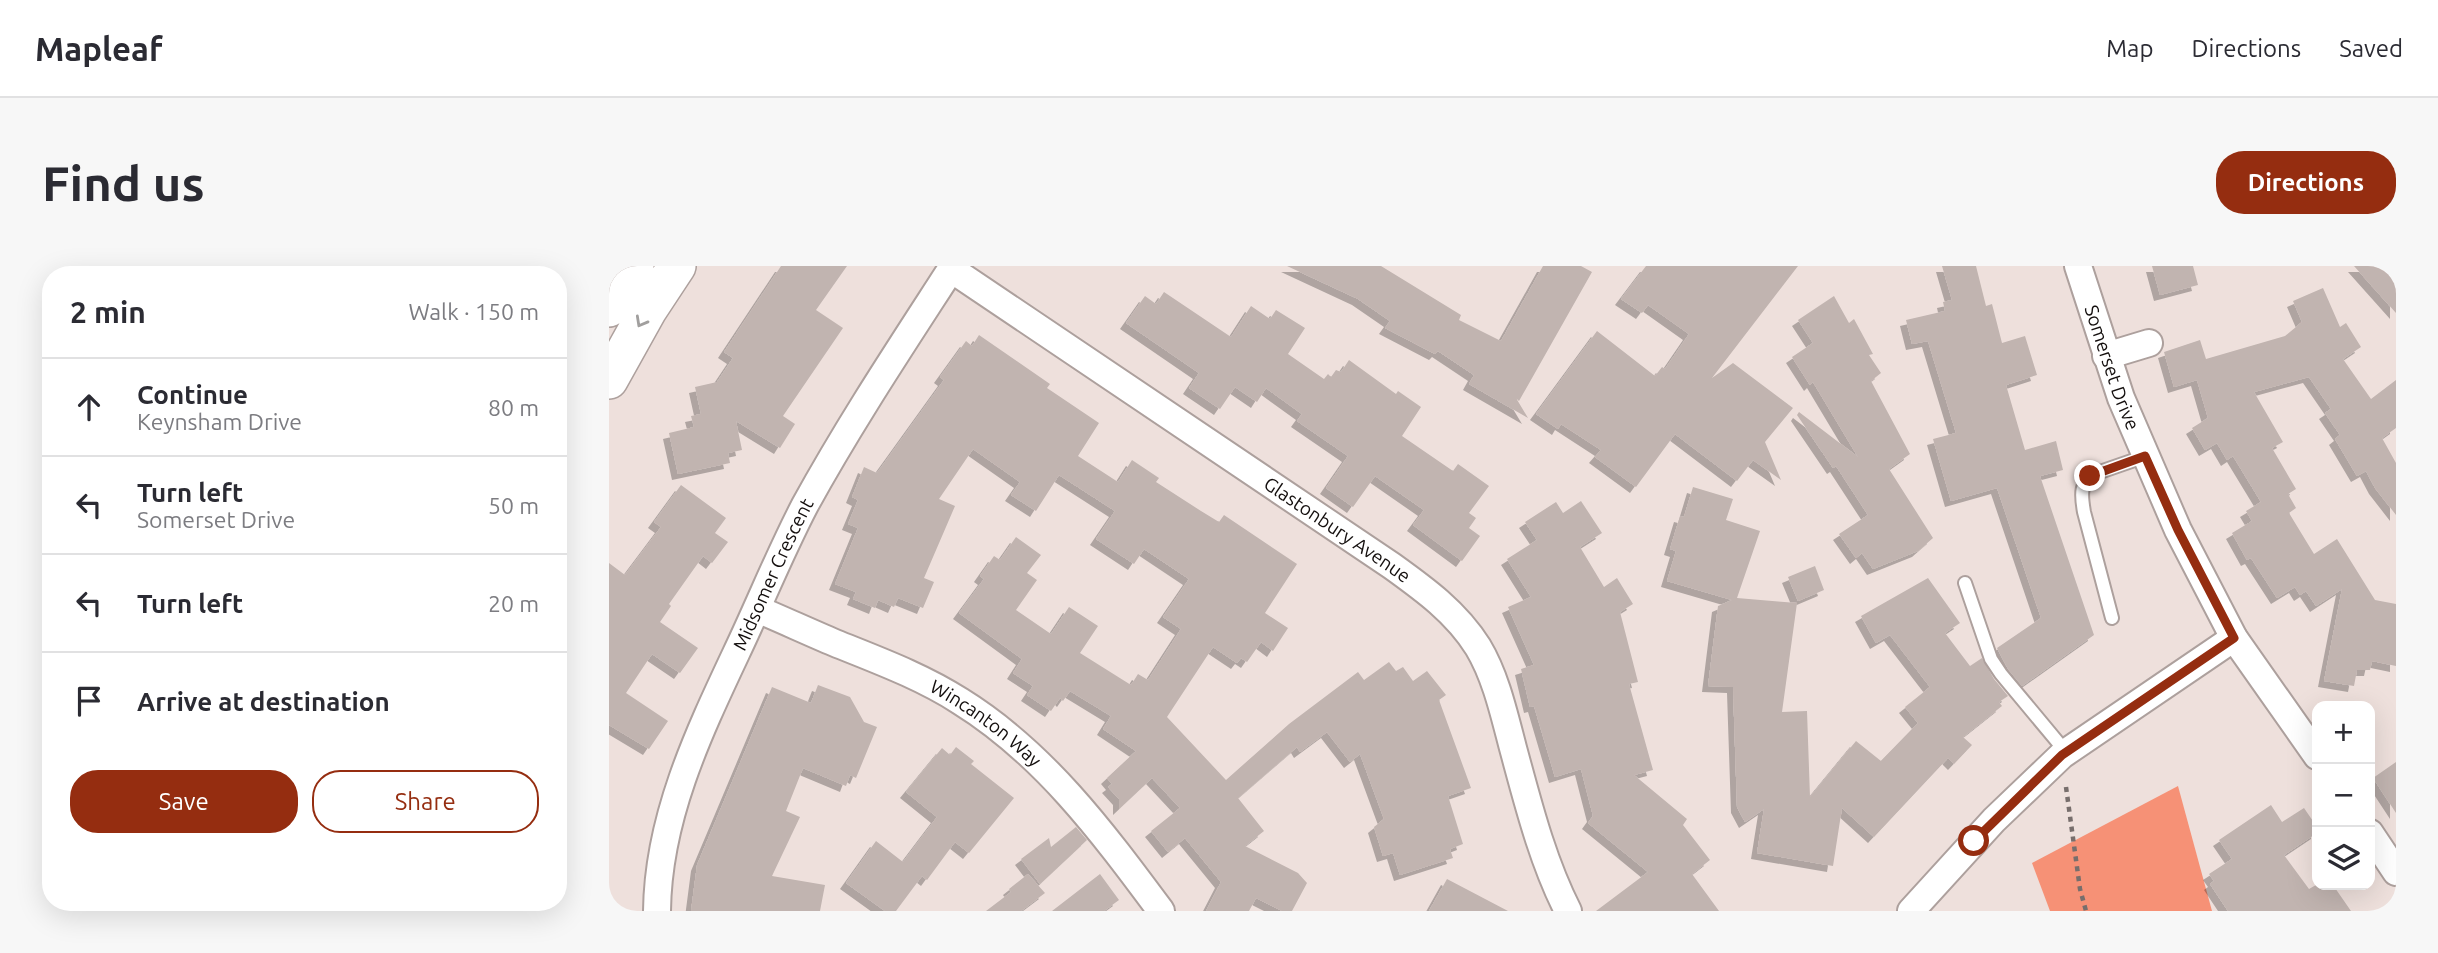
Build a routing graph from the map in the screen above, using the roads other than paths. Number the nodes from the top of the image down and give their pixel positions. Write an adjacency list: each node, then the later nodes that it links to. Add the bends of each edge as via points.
1 (635, 266): 5 (main road)
2 (677, 266): 8 (main road, one-way to 8)
3 (2078, 266): 7 (street, Somerset Drive)
4 (952, 267): 11 (street, Midsomer Crescent, via 837,449); 20 (street, Glastonbury Avenue, via 1392,566 1448,610 1478,647 1489,670 1553,881)
5 (609, 308)
6 (2149, 343): 7 (street)
7 (2106, 356): 9 (street, Somerset Drive)
8 (609, 380)
9 (2145, 456): 12 (lane, via 2097,473 2083,485 2084,512); 13 (street, Somerset Drive)
10 (1965, 583): 15 (lane, via 1991,659)
11 (757, 608): 18 (street, Midsomer Crescent, via 708,712 670,814 658,871); 19 (street, Wincanton Way, via 892,665 990,720 1024,747 1067,792)
12 (2112, 618)
13 (2234, 638): 14 (street, Somerset Drive); 15 (street)
14 (2312, 749)
15 (2064, 753): 21 (street)
16 (2375, 840): 17 (street)
17 (2396, 872)
18 (657, 911)
19 (1161, 911)
20 (1568, 911)
21 (1911, 911)

